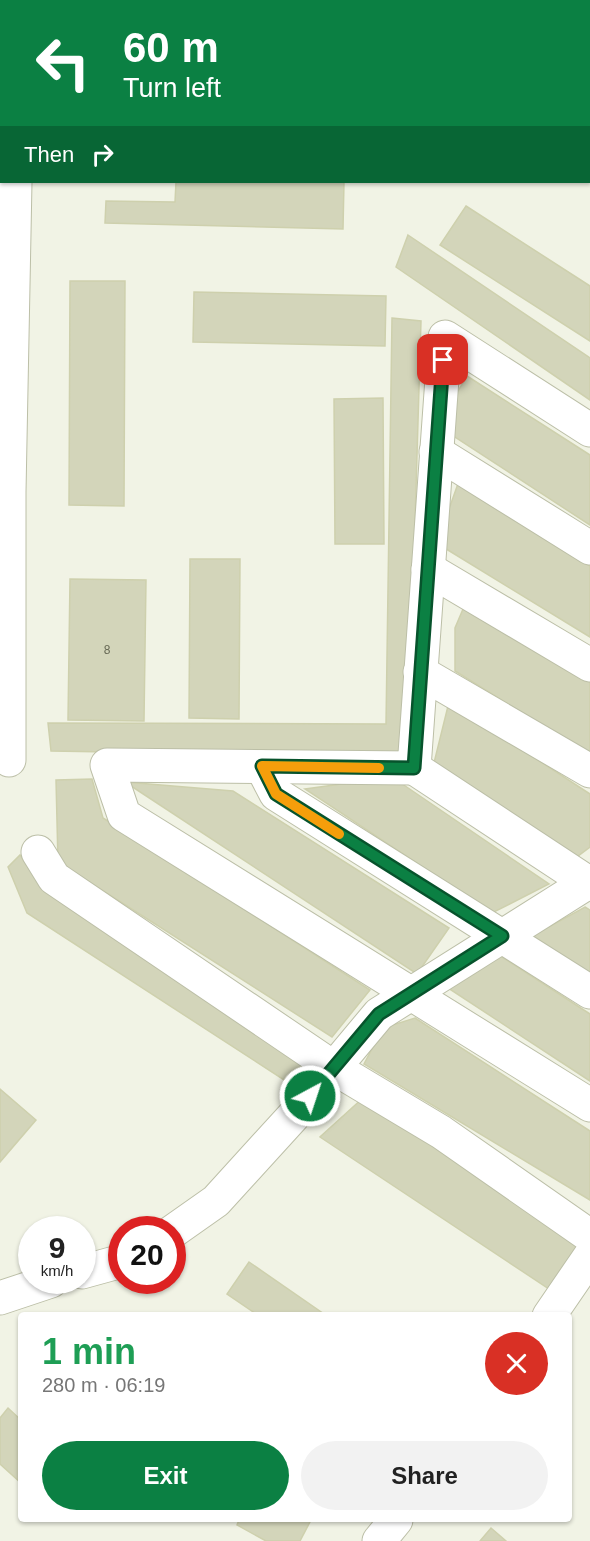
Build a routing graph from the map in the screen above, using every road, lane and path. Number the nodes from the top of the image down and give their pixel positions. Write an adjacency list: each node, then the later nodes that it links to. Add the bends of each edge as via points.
1 (15, 183): 8 (street)
2 (590, 430): 3 (street, via 445,337)
3 (436, 452): 4 (street); 5 (street)
4 (590, 548)
5 (428, 569): 6 (street); 7 (street)
6 (590, 665)
7 (420, 672): 10 (street); 11 (street)
8 (9, 760)
9 (262, 766): 10 (street); 14 (street, via 276,794); 16 (street, via 107,765 124,814)
10 (414, 768): 13 (street)
11 (590, 771)
12 (38, 852): 17 (street, via 54,878)
13 (589, 882): 14 (street)
14 (502, 936): 15 (street); 16 (street)
15 (590, 992)
16 (412, 993): 17 (street, via 379,1014); 18 (street)
17 (334, 1068): 19 (street, via 216,1201); 20 (street, via 441,1132)
18 (590, 1105)
19 (186, 1222)
20 (590, 1236)
21 (590, 1256): 24 (street)
22 (18, 1292): 23 (street)
23 (0, 1298)
24 (552, 1312)
25 (394, 1522): 26 (street)
26 (379, 1541)

